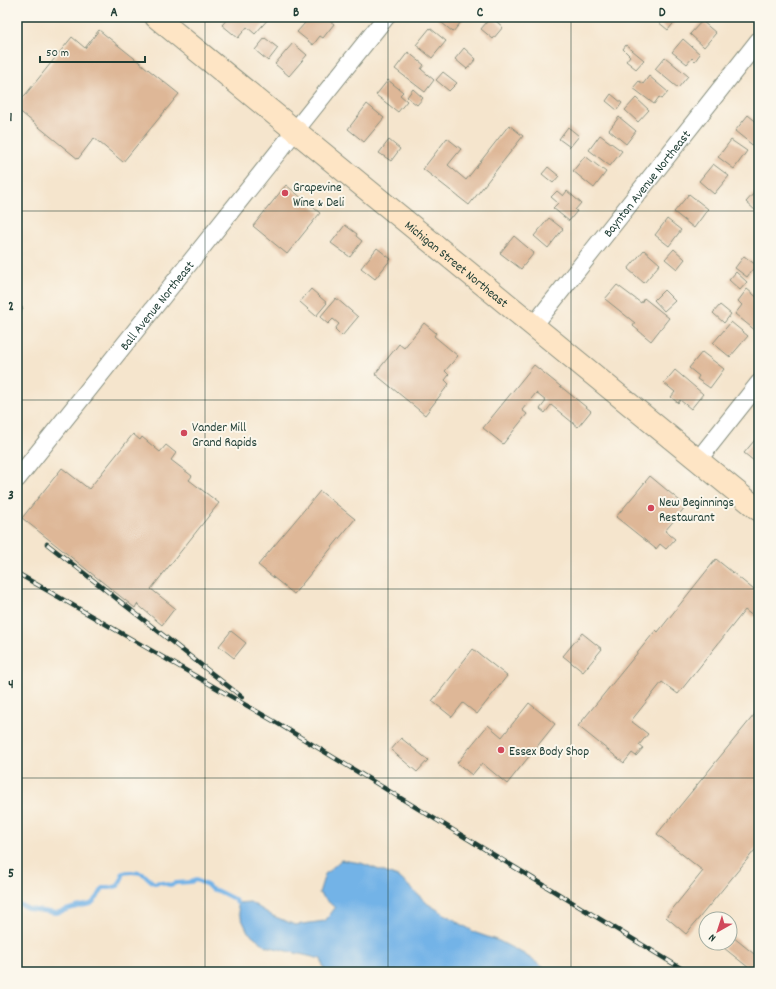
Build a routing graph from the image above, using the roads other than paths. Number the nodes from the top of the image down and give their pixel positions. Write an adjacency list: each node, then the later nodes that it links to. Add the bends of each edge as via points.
1 (156, 17): 4 (main road, Michigan Street Northeast)
2 (386, 17): 4 (street, Ball Avenue Northeast)
3 (759, 40): 5 (street, Baynton Avenue Northeast)
4 (296, 131): 5 (main road, Michigan Street Northeast); 8 (street, Ball Avenue Northeast)
5 (534, 325): 7 (main road, Michigan Street Northeast)
6 (759, 383): 7 (street)
7 (698, 460): 9 (main road, Michigan Street Northeast)
8 (17, 479)
9 (759, 510)

